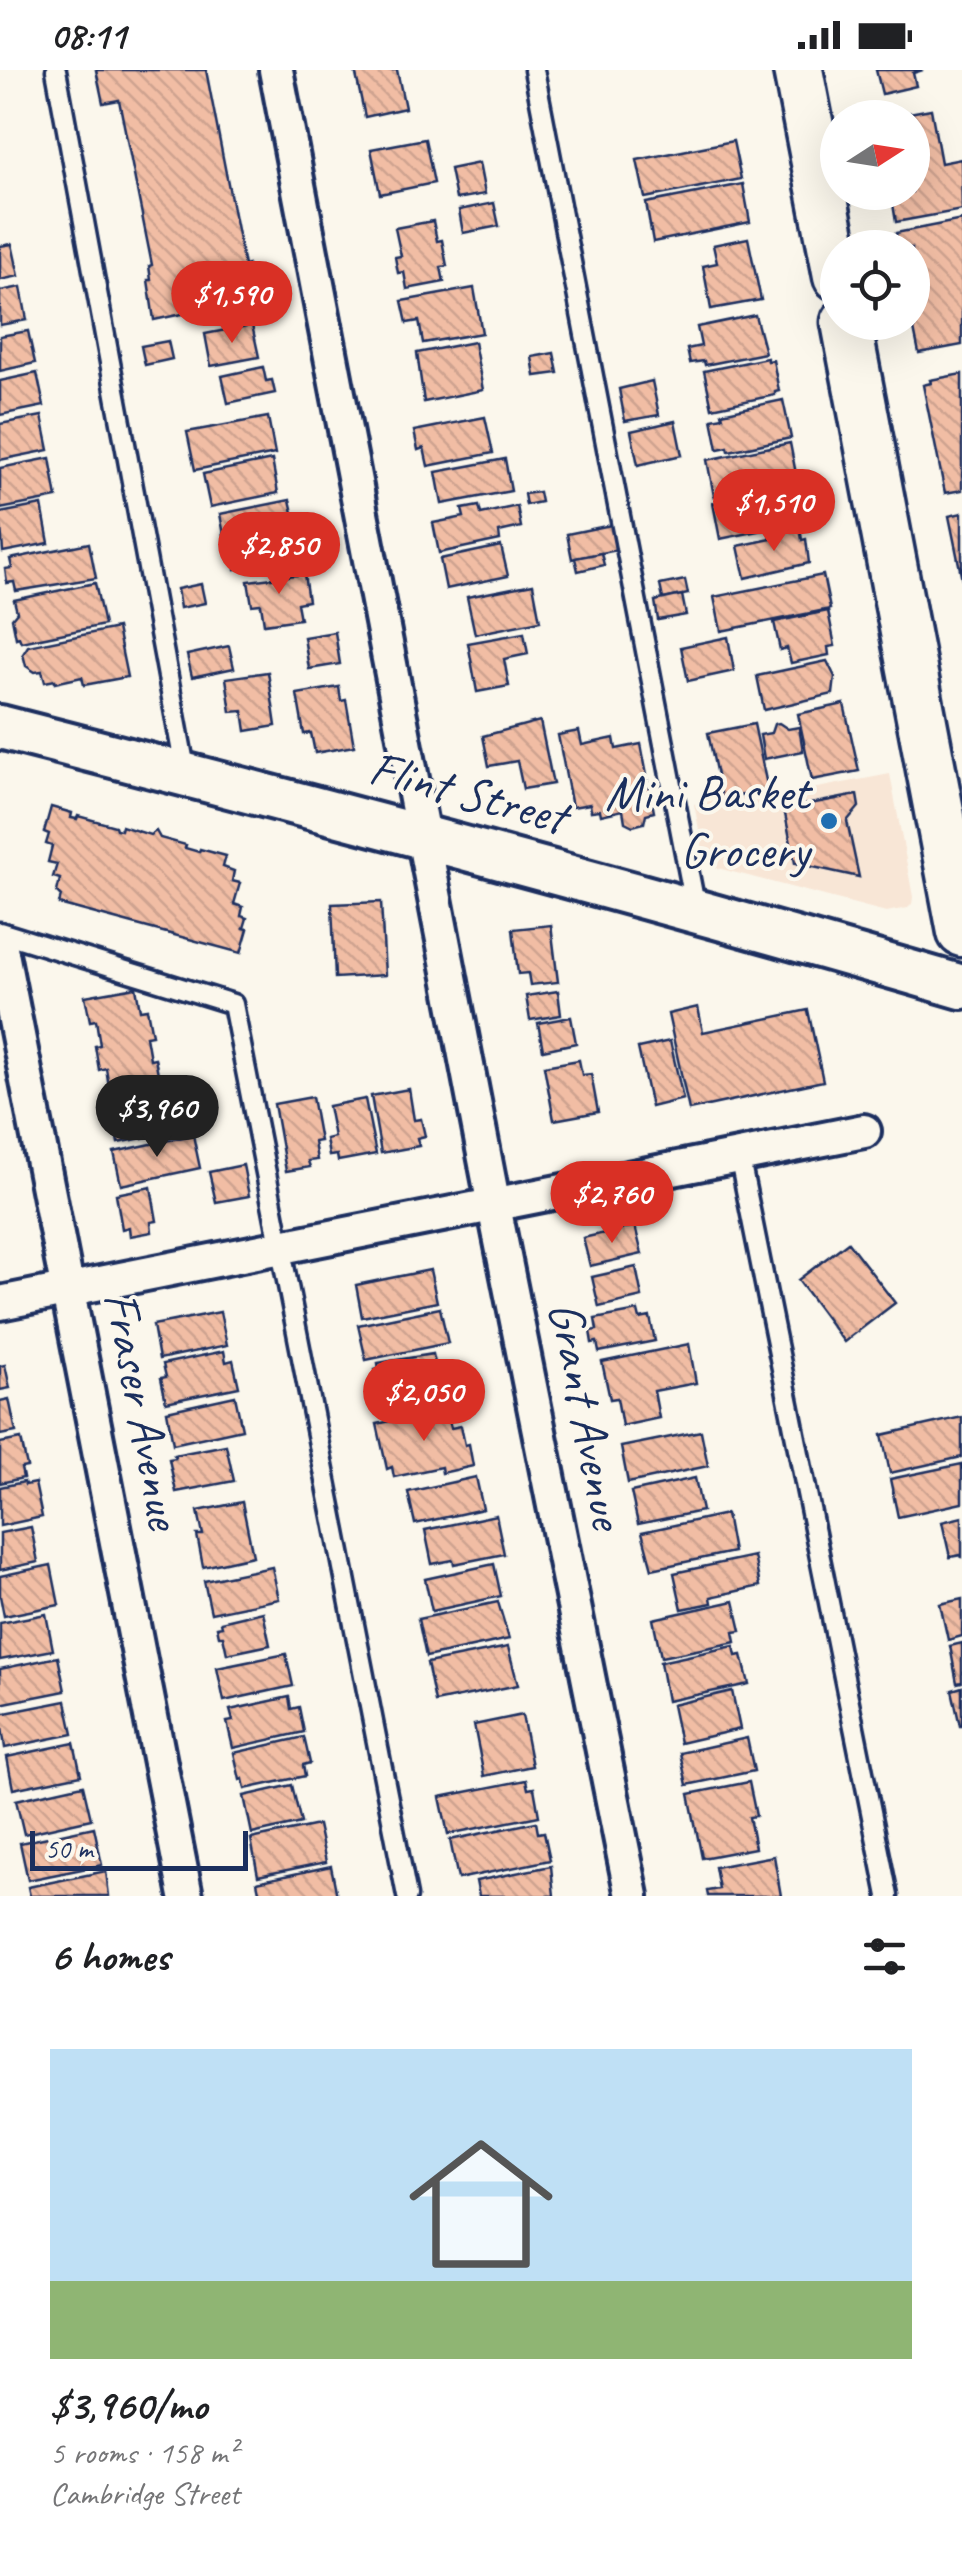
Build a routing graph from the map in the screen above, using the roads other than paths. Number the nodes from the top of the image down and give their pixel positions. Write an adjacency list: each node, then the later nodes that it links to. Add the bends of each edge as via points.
1 (56, 70): 8 (lane)
2 (276, 70): 9 (street, Grant Avenue)
3 (534, 70): 10 (lane)
4 (798, 70): 5 (main road)
5 (829, 230)
6 (849, 340): 12 (main road)
7 (0, 726): 8 (street, Flint Street)
8 (186, 774): 9 (street, Flint Street)
9 (424, 836): 10 (street, Flint Street); 17 (street, Grant Avenue)
10 (696, 910): 14 (street, Flint Street)
11 (0, 932): 18 (lane, via 234,1004)
12 (962, 932)
13 (0, 943): 19 (street, Fraser Avenue)
14 (962, 987)
15 (864, 1131): 16 (street)
16 (739, 1156): 17 (street); 24 (lane)
17 (494, 1206): 18 (street); 23 (street, Grant Avenue)
18 (282, 1249): 19 (street); 22 (lane)
19 (69, 1289): 20 (street); 21 (street, Fraser Avenue)
20 (0, 1304)
21 (186, 1896)
22 (408, 1896)
23 (632, 1896)
24 (888, 1896)

